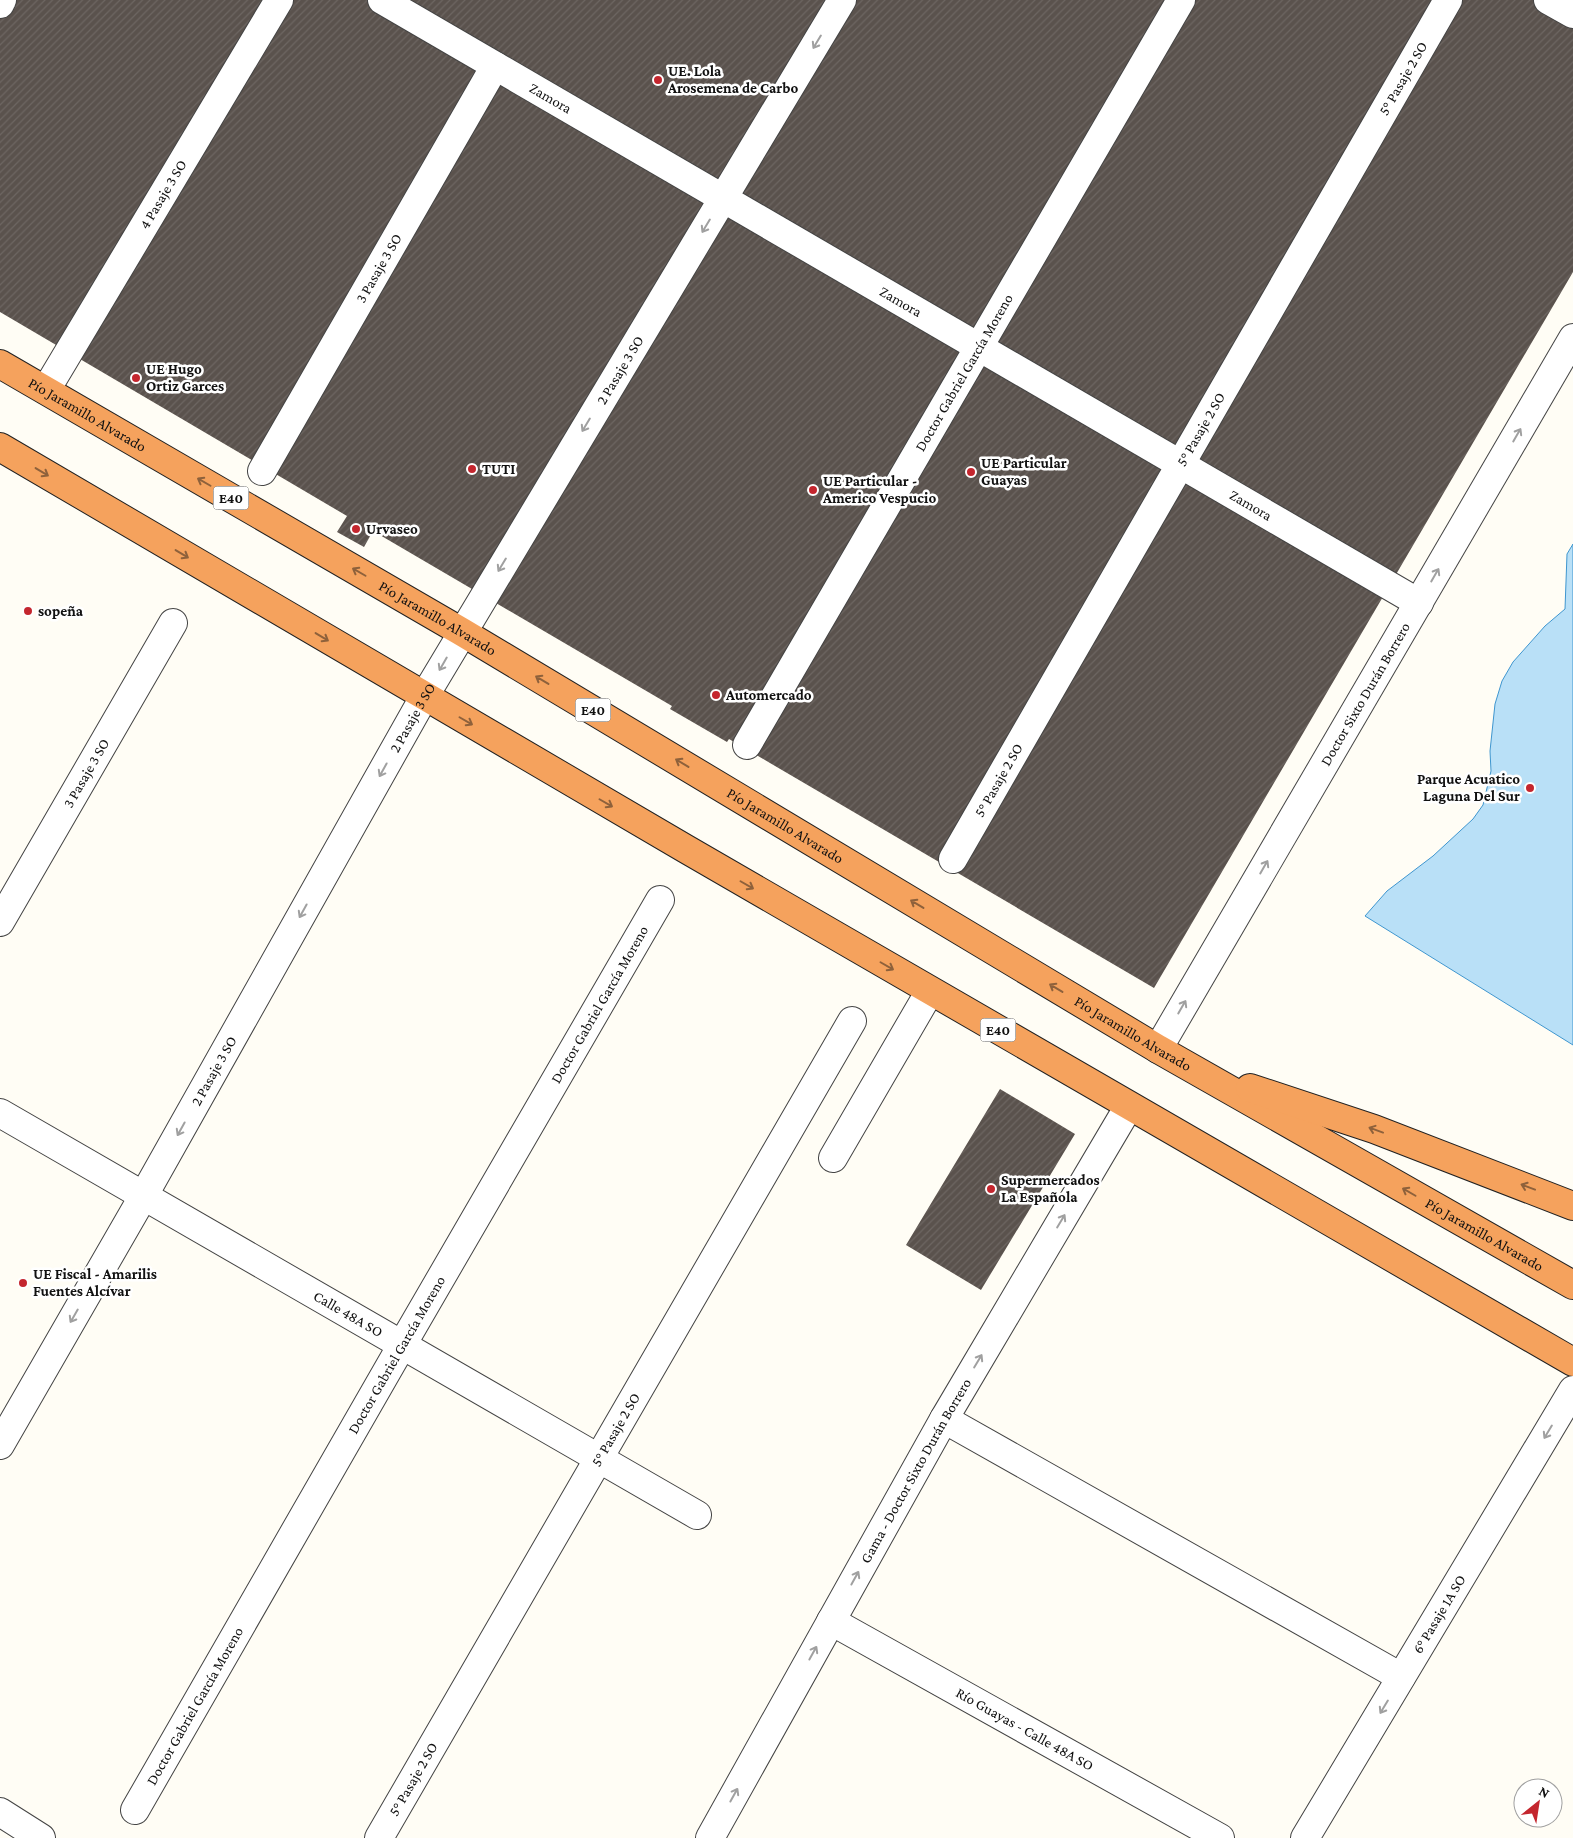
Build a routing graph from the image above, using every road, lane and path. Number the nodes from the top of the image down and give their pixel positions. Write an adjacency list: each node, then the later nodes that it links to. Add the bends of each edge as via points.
1 (2, 0): 8 (street)
2 (279, 0): 15 (street, 4 Pasaje 3 SO)
3 (382, 0): 10 (street, Zamora)
4 (842, 0): 11 (street, 2 Pasaje 3 SO, one-way to 11)
5 (1181, 0): 13 (street, Doctor Gabriel García Moreno)
6 (1448, 0): 17 (street, 5° Pasaje 2 SO)
7 (1548, 0): 9 (street)
8 (0, 4)
9 (1573, 14)
10 (495, 66): 11 (street, Zamora); 18 (street, 3 Pasaje 3 SO)
11 (722, 198): 13 (street, Zamora); 21 (street, 2 Pasaje 3 SO, one-way to 21)
12 (1573, 338): 19 (street, Doctor Sixto Durán Borrero, one-way to 12)
13 (979, 348): 17 (street, Zamora); 23 (street, Doctor Gabriel García Moreno)
14 (0, 364): 15 (highway, Pío Jaramillo Alvarado / E40)
15 (46, 390): 21 (highway, Pío Jaramillo Alvarado / E40, one-way to 15)
16 (0, 447): 22 (highway, E40, one-way to 22)
17 (1181, 465): 19 (street, Zamora); 24 (street, 5° Pasaje 2 SO)
18 (262, 471)
19 (1419, 603): 29 (street, Doctor Sixto Durán Borrero, one-way to 19)
20 (173, 623): 26 (street, 3 Pasaje 3 SO)
21 (462, 632): 22 (street, 2 Pasaje 3 SO, one-way to 22); 29 (highway, Pío Jaramillo Alvarado / E40, one-way to 21)
22 (424, 697): 27 (highway, E40, one-way to 27); 34 (street, 2 Pasaje 3 SO, one-way to 34)
23 (748, 745)
24 (953, 859)
25 (660, 900): 37 (street, Doctor Gabriel García Moreno)
26 (0, 922)
27 (930, 991): 31 (highway, E40); 33 (street)
28 (852, 1021): 42 (street, 5° Pasaje 2 SO)
29 (1158, 1049): 30 (highway, Pío Jaramillo Alvarado / E40)
30 (1193, 1069): 35 (highway, one-way to 30, via 1374,1129); 36 (highway, Pío Jaramillo Alvarado / E40, one-way to 30)
31 (1129, 1106): 38 (highway, E40); 40 (street, Gama - Doctor Sixto Durán Borrero, one-way to 31)
32 (0, 1113): 34 (street, Calle 48A SO)
33 (833, 1158)
34 (144, 1196): 37 (street, Calle 48A SO); 41 (street, 2 Pasaje 3 SO, one-way to 41)
35 (1573, 1206)
36 (1573, 1285)
37 (402, 1345): 42 (street, Calle 48A SO); 46 (street, Doctor Gabriel García Moreno)
38 (1573, 1362)
39 (1573, 1390): 45 (street, 6° Pasaje 1A SO, one-way to 45)
40 (944, 1419): 44 (street, Gama - Doctor Sixto Durán Borrero, one-way to 40); 45 (street)
41 (0, 1445)
42 (598, 1457): 43 (street, Calle 48A SO); 50 (street, 5° Pasaje 2 SO)
43 (697, 1515)
44 (831, 1621): 48 (street, Gama - Doctor Sixto Durán Borrero, one-way to 44); 51 (street, Río Guayas - Calle 48A SO)
45 (1401, 1677): 52 (street, 6° Pasaje 1A SO, one-way to 52)
46 (135, 1810)
47 (1, 1817): 49 (street)
48 (720, 1834)
49 (41, 1838)
50 (379, 1838)
51 (1220, 1838)
52 (1305, 1838)

